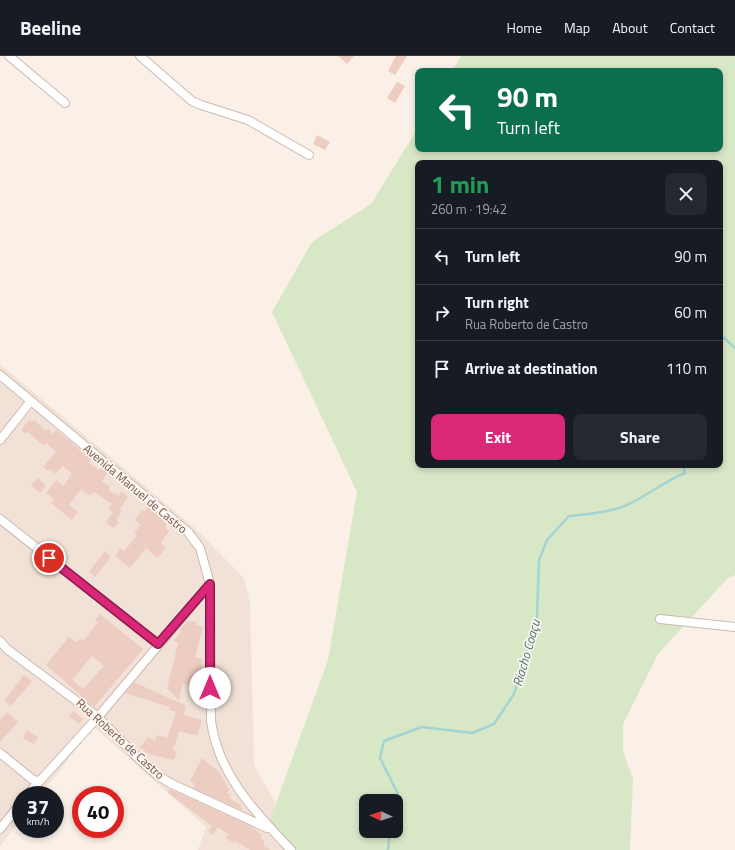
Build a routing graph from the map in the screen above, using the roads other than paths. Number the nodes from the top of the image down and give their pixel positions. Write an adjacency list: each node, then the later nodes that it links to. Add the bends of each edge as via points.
1 (9, 56): 3 (street)
2 (140, 56): 4 (street, via 192,100 248,120)
3 (65, 104)
4 (309, 155)
5 (0, 375): 6 (street, Avenida Manuel de Castro)
6 (30, 402): 7 (street); 9 (street, Avenida Manuel de Castro, via 188,532 200,548)
7 (0, 440)
8 (0, 519): 13 (street)
9 (210, 584): 13 (street); 20 (street, Avenida Manuel de Castro, via 210,714 214,741 232,780 251,807)
10 (660, 619): 11 (street)
11 (735, 627)
12 (0, 641): 14 (street, Rua Roberto de Castro, via 7,649)
13 (158, 644): 14 (street)
14 (98, 716): 16 (street, via 43,779); 20 (street, Rua Roberto de Castro, via 157,775)
15 (0, 753): 16 (street, via 33,780)
16 (38, 781): 17 (street)
17 (34, 786)
18 (12, 814): 19 (street)
19 (0, 829)
20 (272, 830): 21 (street, Avenida Manuel de Castro)
21 (290, 850)

